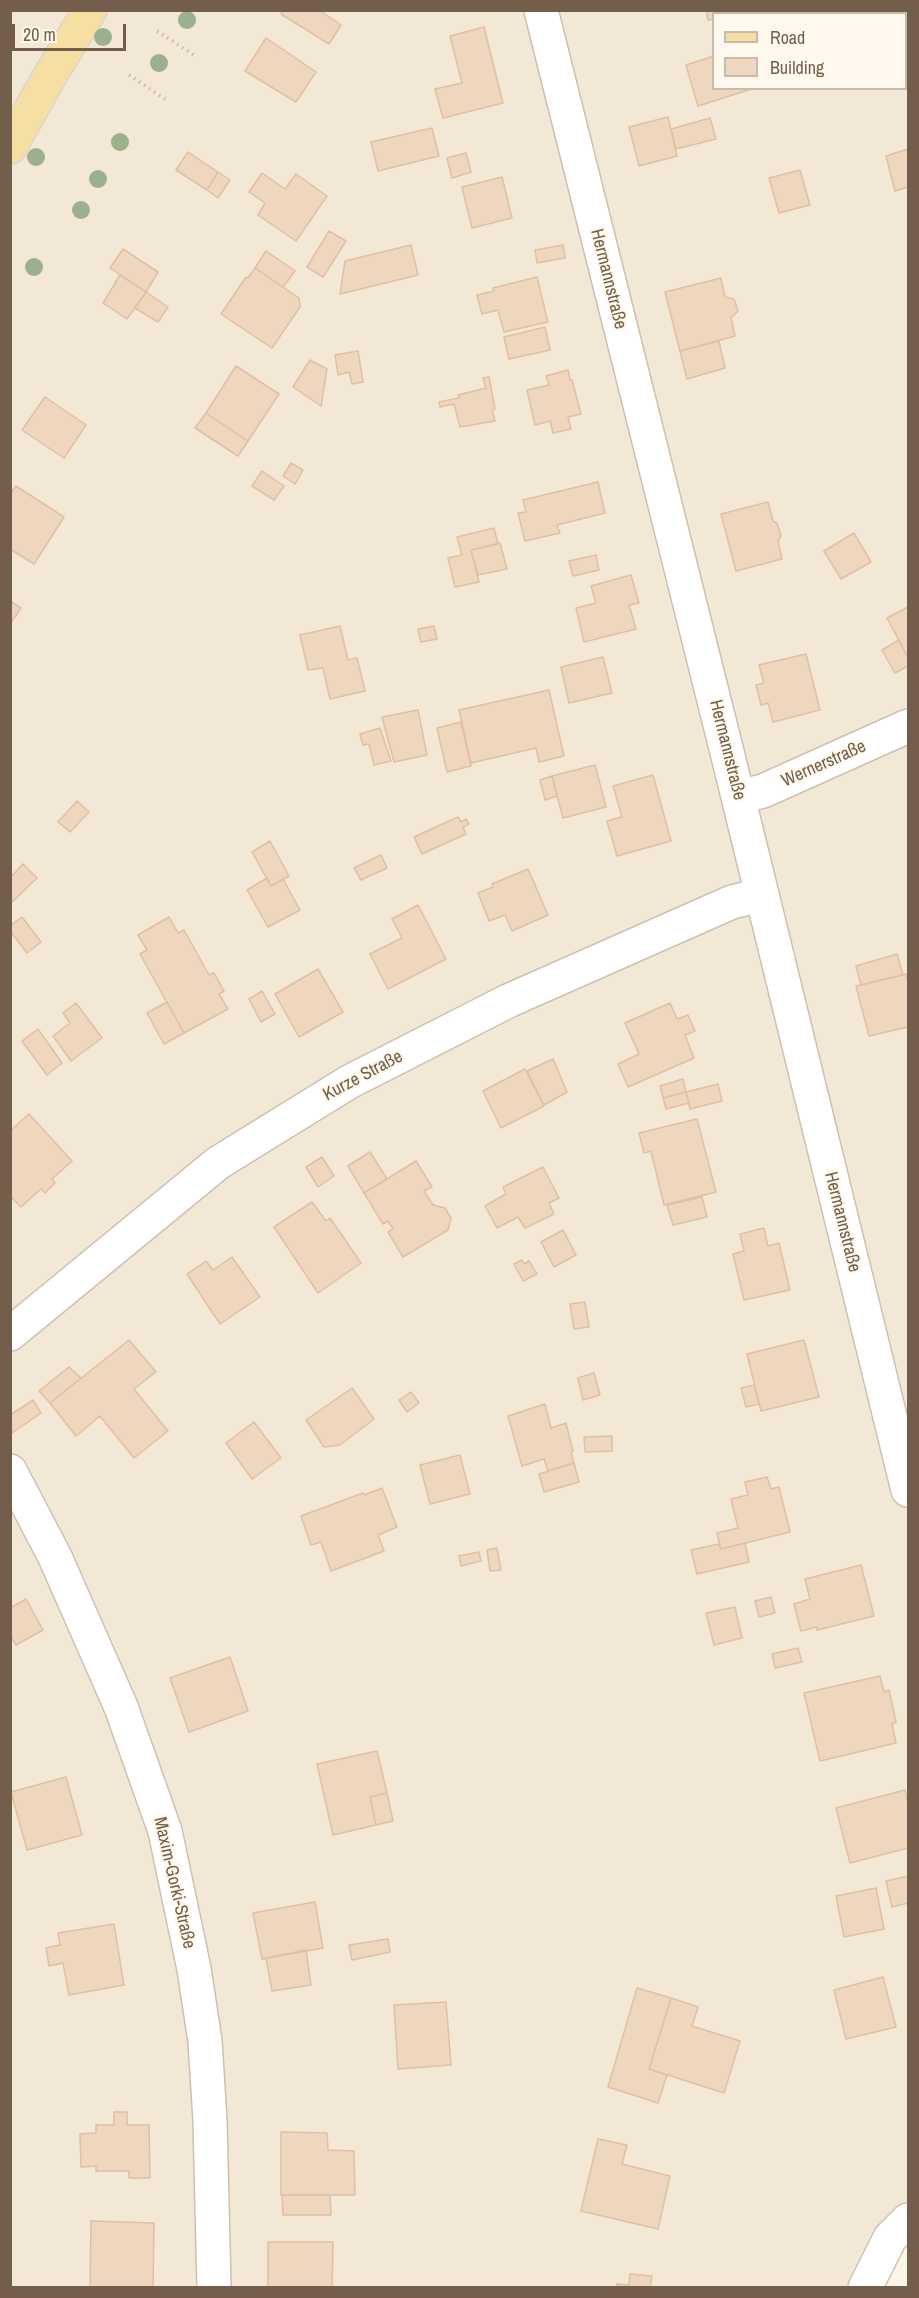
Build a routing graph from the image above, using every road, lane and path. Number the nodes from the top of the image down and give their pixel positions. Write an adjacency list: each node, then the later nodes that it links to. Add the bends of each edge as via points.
1 (90, 10): 7 (main road)
2 (541, 10): 9 (street, Hermannstraße)
3 (157, 31): 4 (path)
4 (197, 57)
5 (129, 75): 6 (path)
6 (168, 101)
7 (10, 147)
8 (909, 726): 9 (street, Wernerstraße)
9 (739, 797): 10 (street, Hermannstraße)
10 (761, 895): 11 (street, Kurze Straße, via 732,902 508,1000 340,1087 218,1163); 13 (street, Hermannstraße)
11 (10, 1334)
12 (10, 1471): 15 (street, Maxim-Gorki-Straße, via 55,1557 121,1707 165,1831 205,2041)
13 (909, 1490)
14 (909, 2220): 16 (street, via 890,2238)
15 (214, 2288)
16 (865, 2288)

